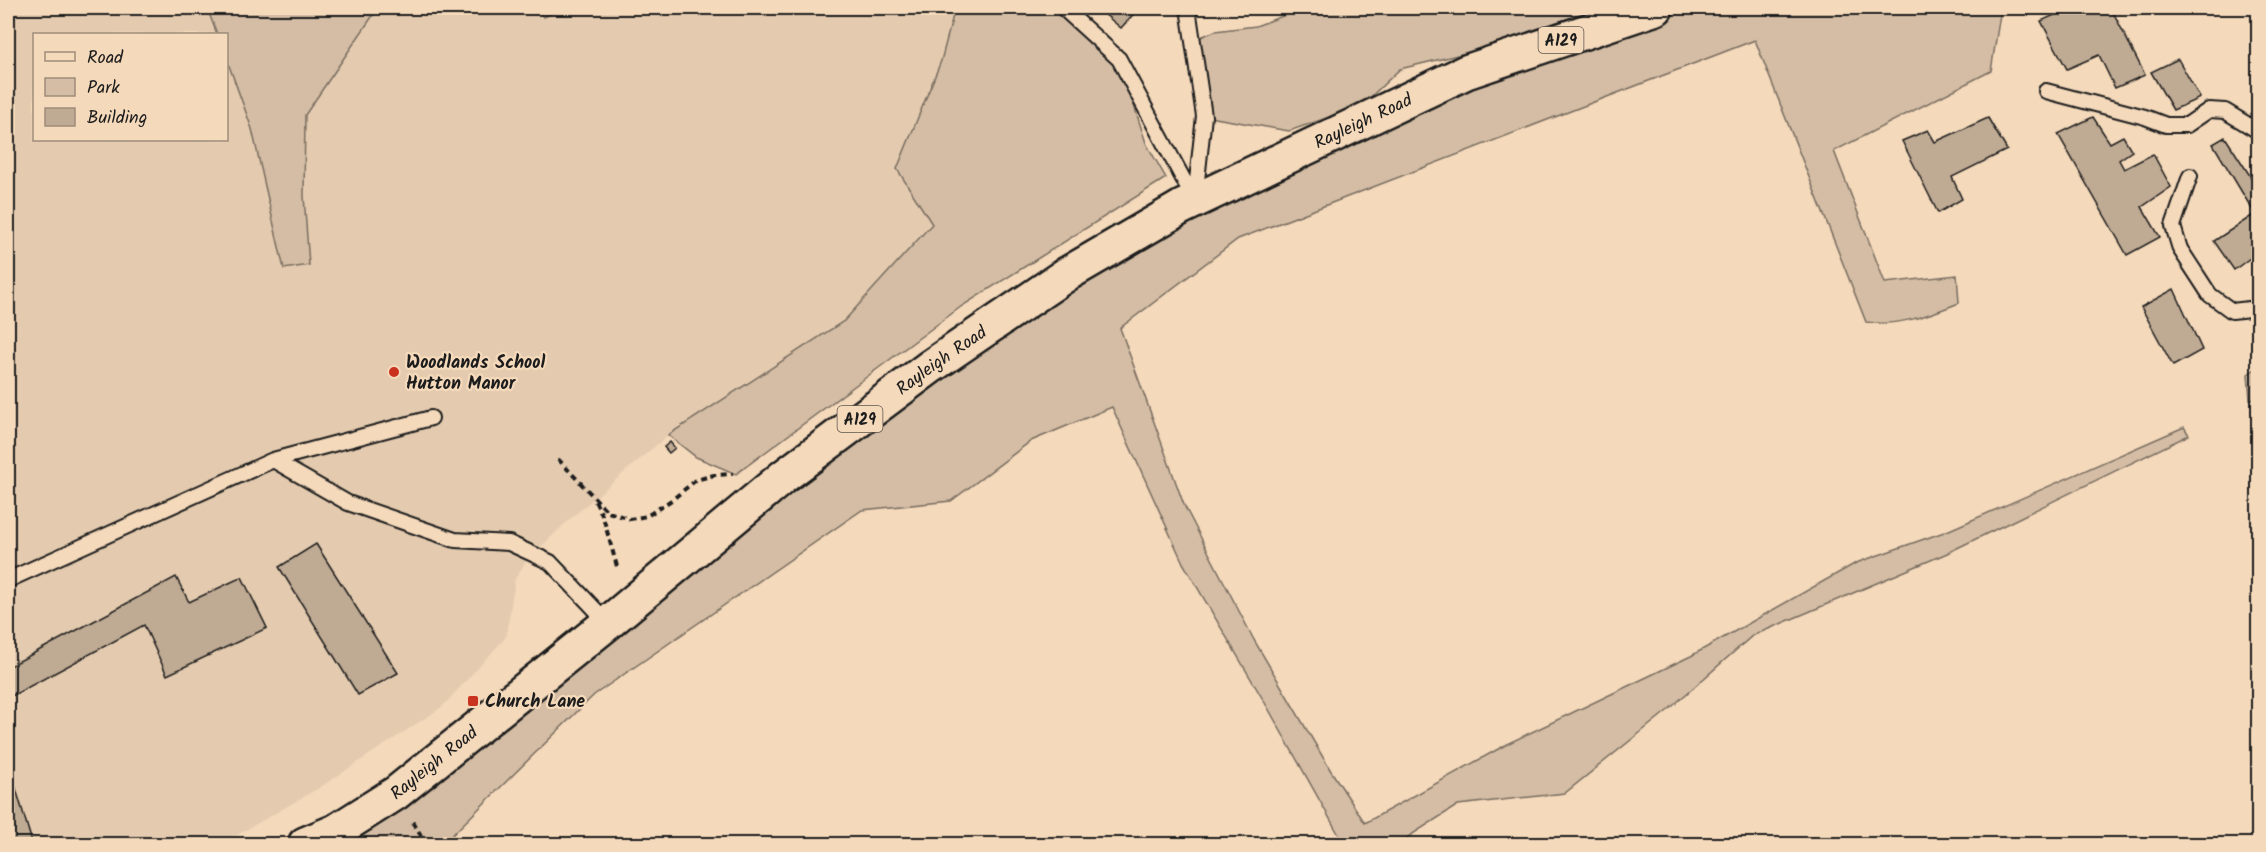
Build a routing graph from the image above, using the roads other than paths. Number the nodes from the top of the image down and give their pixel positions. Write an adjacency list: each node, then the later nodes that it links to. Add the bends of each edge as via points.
1 (1063, 8): 7 (lane, via 1119,59)
2 (1188, 8): 7 (lane, via 1204,116)
3 (1656, 8): 7 (main road, Rayleigh Road / A129, via 1466,72)
4 (2046, 92): 5 (lane, via 2166,125 2187,125 2209,110 2225,111)
5 (2259, 131)
6 (2190, 176): 8 (lane, via 2173,226 2180,249 2210,295 2232,311)
7 (1195, 201): 12 (main road, Rayleigh Road / A129, via 1067,274 930,367 783,477)
8 (2259, 308)
9 (431, 418): 10 (lane)
10 (273, 460): 11 (lane); 12 (lane, via 348,503 454,540 509,543 550,562)
11 (8, 580)
12 (608, 623): 13 (main road, Rayleigh Road / A129, via 396,793 336,831)
13 (305, 844)

